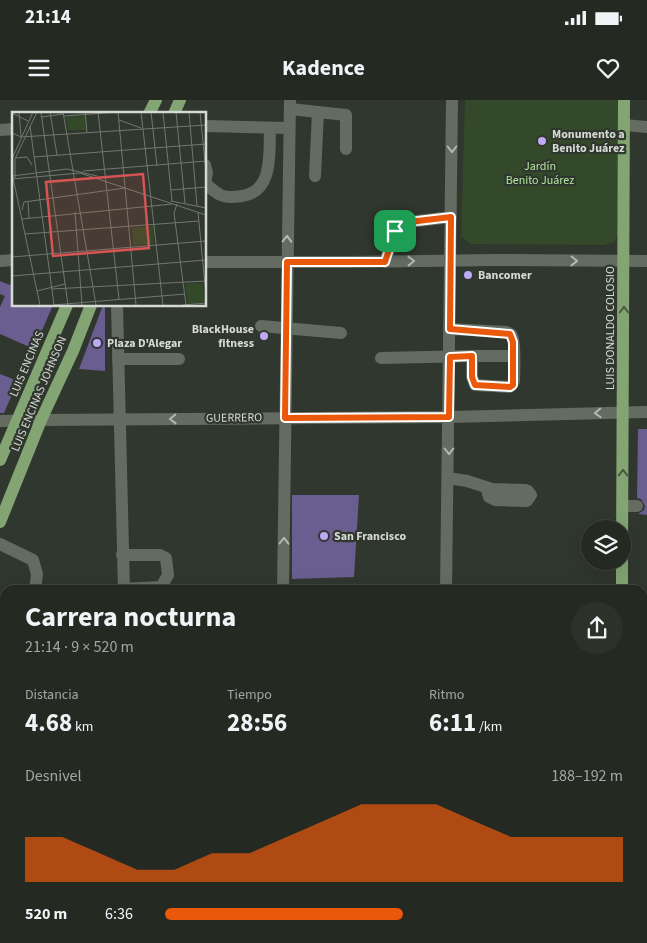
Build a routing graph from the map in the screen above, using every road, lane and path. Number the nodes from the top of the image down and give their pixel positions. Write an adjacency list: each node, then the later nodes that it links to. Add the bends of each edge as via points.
1 (156, 100): 6 (main road)
2 (180, 100): 7 (main road)
3 (452, 100): 17 (street, one-way to 17)
4 (624, 100): 9 (main road, LUIS DONALDO COLOSIO)
5 (290, 105): 8 (street); 13 (street)
6 (151, 112)
7 (175, 112)
8 (318, 112): 14 (street, via 346,115); 15 (street)
9 (624, 125): 11 (street); 19 (main road, LUIS DONALDO COLOSIO)
10 (206, 126): 12 (street)
11 (647, 126)
12 (270, 128): 13 (street); 16 (street, via 268,169 262,185 255,192 248,196 225,198)
13 (289, 128): 22 (street, one-way to 13)
14 (346, 149)
15 (316, 176)
16 (206, 183)
17 (451, 217): 18 (street); 23 (street, via 409,222 395,231)
18 (451, 260): 19 (street, one-way to 19); 23 (street, one-way to 18); 29 (street)
19 (624, 261): 20 (street); 37 (main road, LUIS DONALDO COLOSIO, one-way to 19)
20 (647, 261)
21 (206, 262): 22 (street)
22 (287, 262): 23 (street); 28 (street)
23 (385, 262)
24 (67, 306): 41 (main road, LUIS ENCINAS)
25 (91, 306): 42 (main road, LUIS ENCINAS JOHNSON)
26 (116, 306): 35 (street)
27 (261, 326): 28 (street)
28 (286, 327): 30 (street); 40 (street)
29 (450, 329): 32 (street, via 510,334); 33 (street)
30 (341, 333)
31 (472, 356): 32 (street); 32 (street, via 475,385 510,387 514,381); 33 (street)
32 (514, 356)
33 (450, 357): 34 (street); 39 (street)
34 (381, 358)
35 (118, 359): 36 (street); 43 (street)
36 (179, 359)
37 (623, 412): 38 (street, GUERRERO); 39 (street, GUERRERO, one-way to 39); 48 (main road, LUIS DONALDO COLOSIO, one-way to 37)
38 (647, 412)
39 (449, 417): 40 (street, GUERRERO); 46 (street, one-way to 46)
40 (285, 418): 43 (street, GUERRERO, one-way to 43); 58 (street, one-way to 40)
41 (18, 420): 42 (street, GUERRERO); 44 (street, GUERRERO); 45 (main road, LUIS ENCINAS)
42 (41, 420): 43 (street, GUERRERO); 51 (main road, LUIS ENCINAS JOHNSON)
43 (119, 420): 53 (street)
44 (0, 421)
45 (0, 460)
46 (448, 478): 47 (street); 59 (street)
47 (486, 487)
48 (623, 506): 49 (street); 50 (main road, LUIS DONALDO COLOSIO)
49 (637, 506)
50 (623, 520)
51 (0, 522)
52 (0, 544): 55 (street, via 32,560 36,574)
53 (122, 555): 56 (street); 57 (street, via 160,555 166,558 168,575)
54 (622, 570): 60 (main road)
55 (35, 585)
56 (123, 585)
57 (162, 585)
58 (283, 585)
59 (446, 585)
60 (622, 585)

